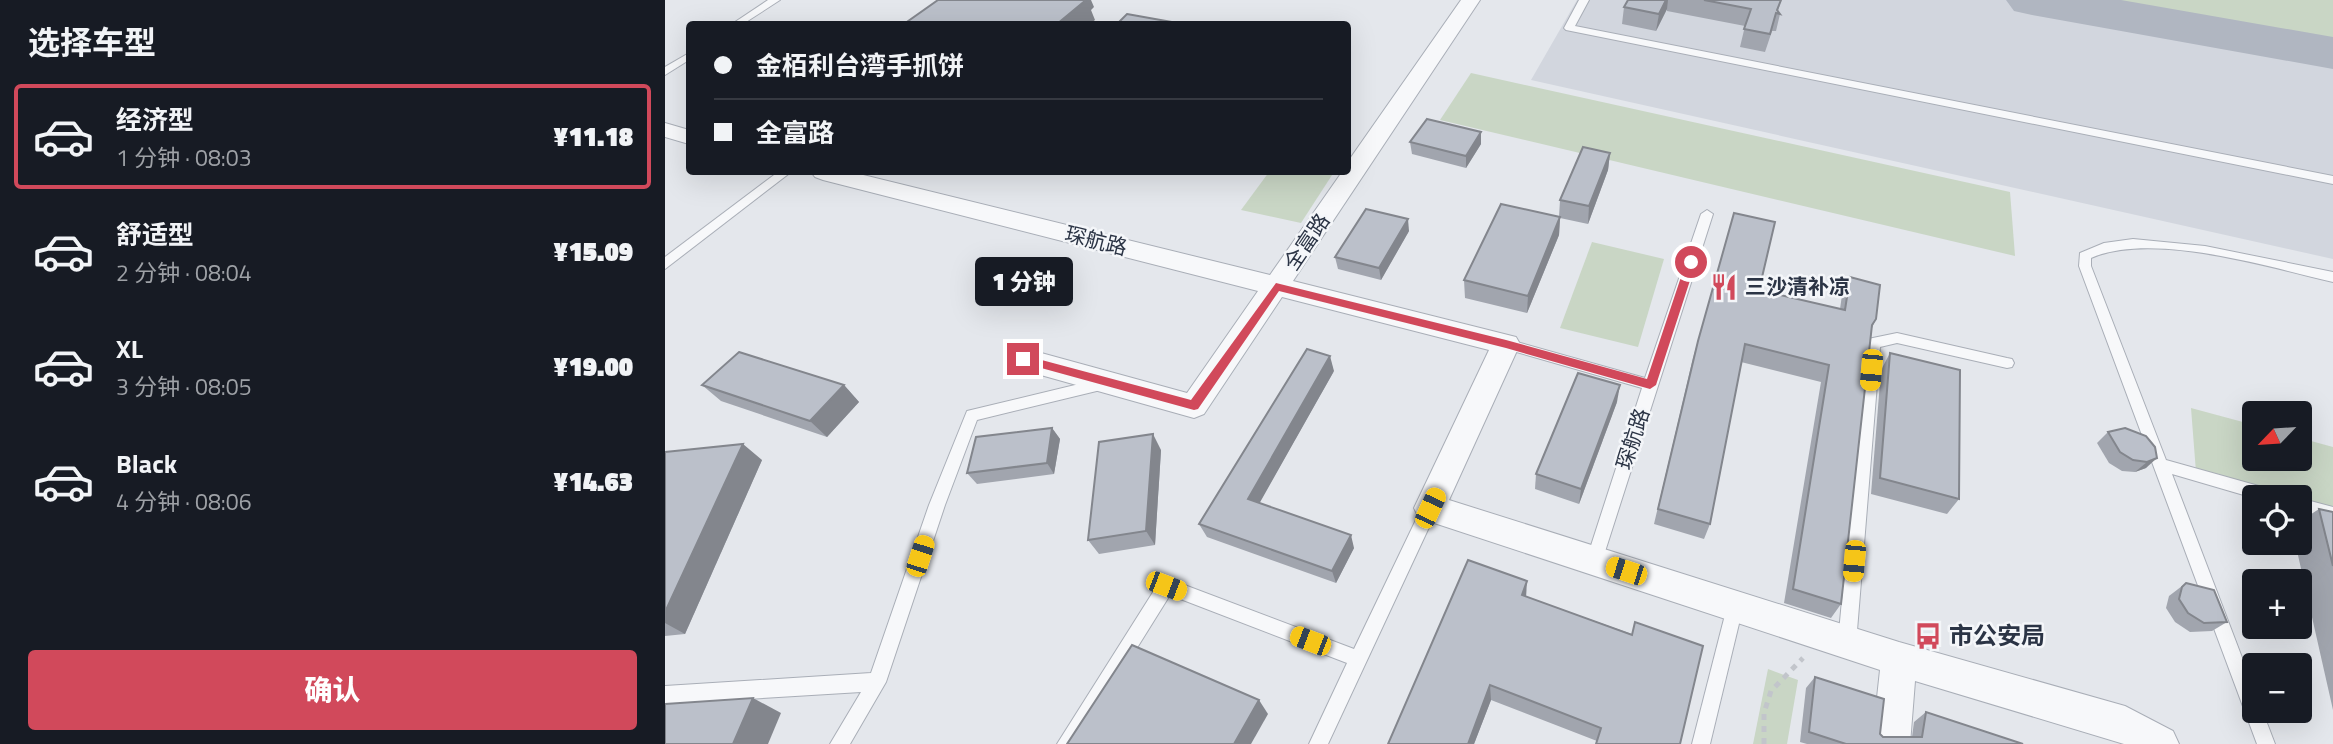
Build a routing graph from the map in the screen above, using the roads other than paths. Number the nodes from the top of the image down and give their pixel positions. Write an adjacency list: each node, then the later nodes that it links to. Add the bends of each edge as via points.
1 (775, 0): 4 (lane)
2 (1471, 0): 15 (street, 全富路)
3 (1584, 0): 11 (lane, via 1569,28)
4 (742, 21)
5 (686, 58): 6 (lane)
6 (665, 72)
7 (665, 130): 8 (street)
8 (686, 135)
9 (781, 175): 13 (lane)
10 (836, 175): 15 (street, 琛航路)
11 (2333, 180)
12 (1707, 214): 20 (lane)
13 (665, 264)
14 (2333, 277): 21 (lane, via 2214,250 2173,246 2106,246 2084,256)
15 (1276, 287): 16 (street, 琛航路); 19 (street, 全富路, via 1194,406)
16 (1506, 344): 20 (lane, 琛航路); 23 (street)
17 (1023, 359): 19 (street, 全富路)
18 (2007, 363): 28 (lane, via 1897,338 1874,343)
19 (1113, 382): 31 (lane, via 972,415)
20 (1650, 385): 26 (lane, 琛航路)
21 (2161, 466): 22 (lane); 39 (lane)
22 (2242, 488)
23 (1430, 508): 26 (street); 29 (lane)
24 (2312, 508): 25 (lane)
25 (2333, 514)
26 (1594, 561): 27 (street)
27 (1735, 607): 28 (street); 36 (lane)
28 (1847, 643): 30 (street)
29 (1359, 659): 34 (lane, via 1166,586); 35 (lane)
30 (1899, 659): 37 (street); 38 (street, via 2125,724)
31 (877, 682): 32 (lane); 33 (lane)
32 (665, 695)
33 (839, 744)
34 (1066, 744)
35 (1318, 744)
36 (1701, 744)
37 (1891, 744)
38 (2160, 744)
39 (2266, 744)

